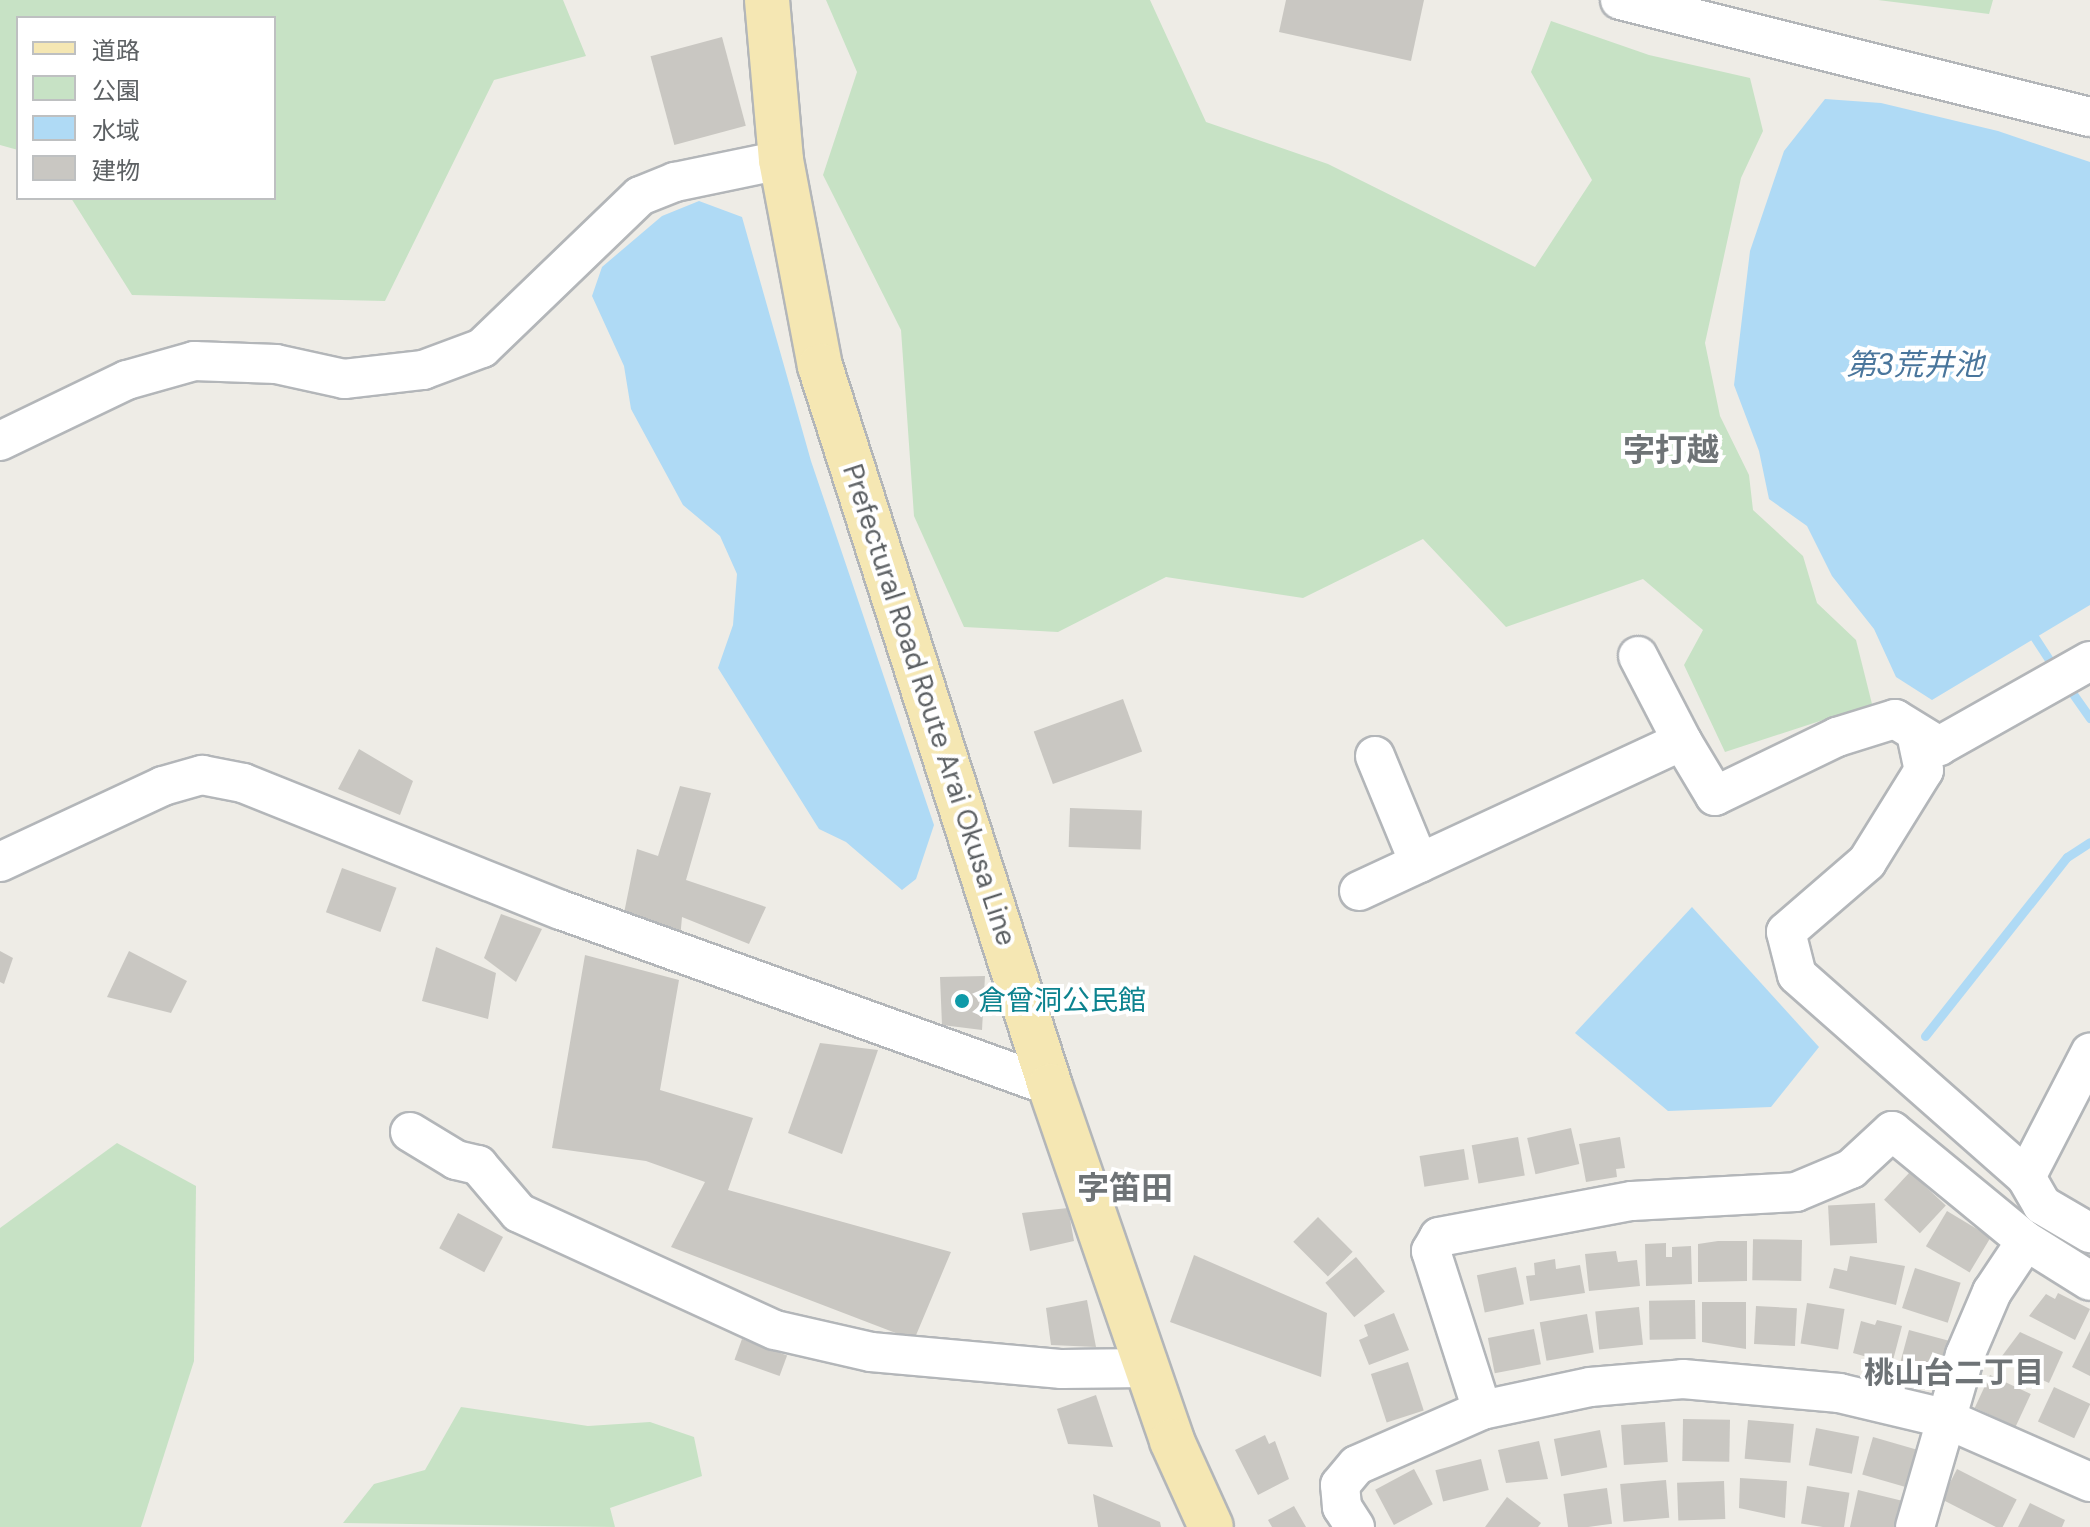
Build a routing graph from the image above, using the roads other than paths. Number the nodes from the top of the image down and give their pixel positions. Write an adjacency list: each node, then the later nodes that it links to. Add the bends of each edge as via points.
1 (767, 0): 4 (main road, Prefectural Road Route Arai Okusa Line)
2 (1620, 0): 3 (street)
3 (2090, 117)
4 (781, 160): 5 (street, via 675,182 640,196 482,348 423,370 344,379 276,364 194,361 127,380); 15 (main road, Prefectural Road Route Arai Okusa Line, via 820,366)
5 (0, 441)
6 (1638, 656): 9 (street)
7 (2084, 665): 8 (street, via 1939,746)
8 (1917, 738): 9 (street, via 1895,719 1837,737 1715,796); 17 (street, via 1924,770 1867,862 1786,932 1797,975)
9 (1682, 741): 12 (street)
10 (1375, 756): 12 (street)
11 (0, 862): 15 (street, via 78,831 163,786 202,775 243,783 561,910)
12 (1419, 863): 13 (street)
13 (1359, 891)
14 (2090, 1053): 17 (street)
15 (1050, 1086): 21 (main road, Prefectural Road Route Arai Okusa Line)
16 (410, 1132): 21 (street, via 456,1160 478,1165 519,1213 775,1330 871,1352 1062,1369)
17 (2026, 1177): 18 (street, via 2042,1205)
18 (2090, 1233)
19 (2026, 1241): 20 (street); 22 (street, via 1892,1131 1851,1169 1796,1192 1632,1201 1439,1237 1431,1251); 23 (street, via 1992,1292)
20 (2090, 1281)
21 (1146, 1368): 25 (main road, Prefectural Road Route Arai Okusa Line)
22 (1482, 1410): 23 (street, via 1590,1387 1683,1379 1839,1393); 26 (street, via 1357,1465 1340,1485 1342,1507)
23 (1944, 1418): 24 (street); 27 (street)
24 (2090, 1482)
25 (1211, 1527)
26 (1355, 1527)
27 (1915, 1527)

